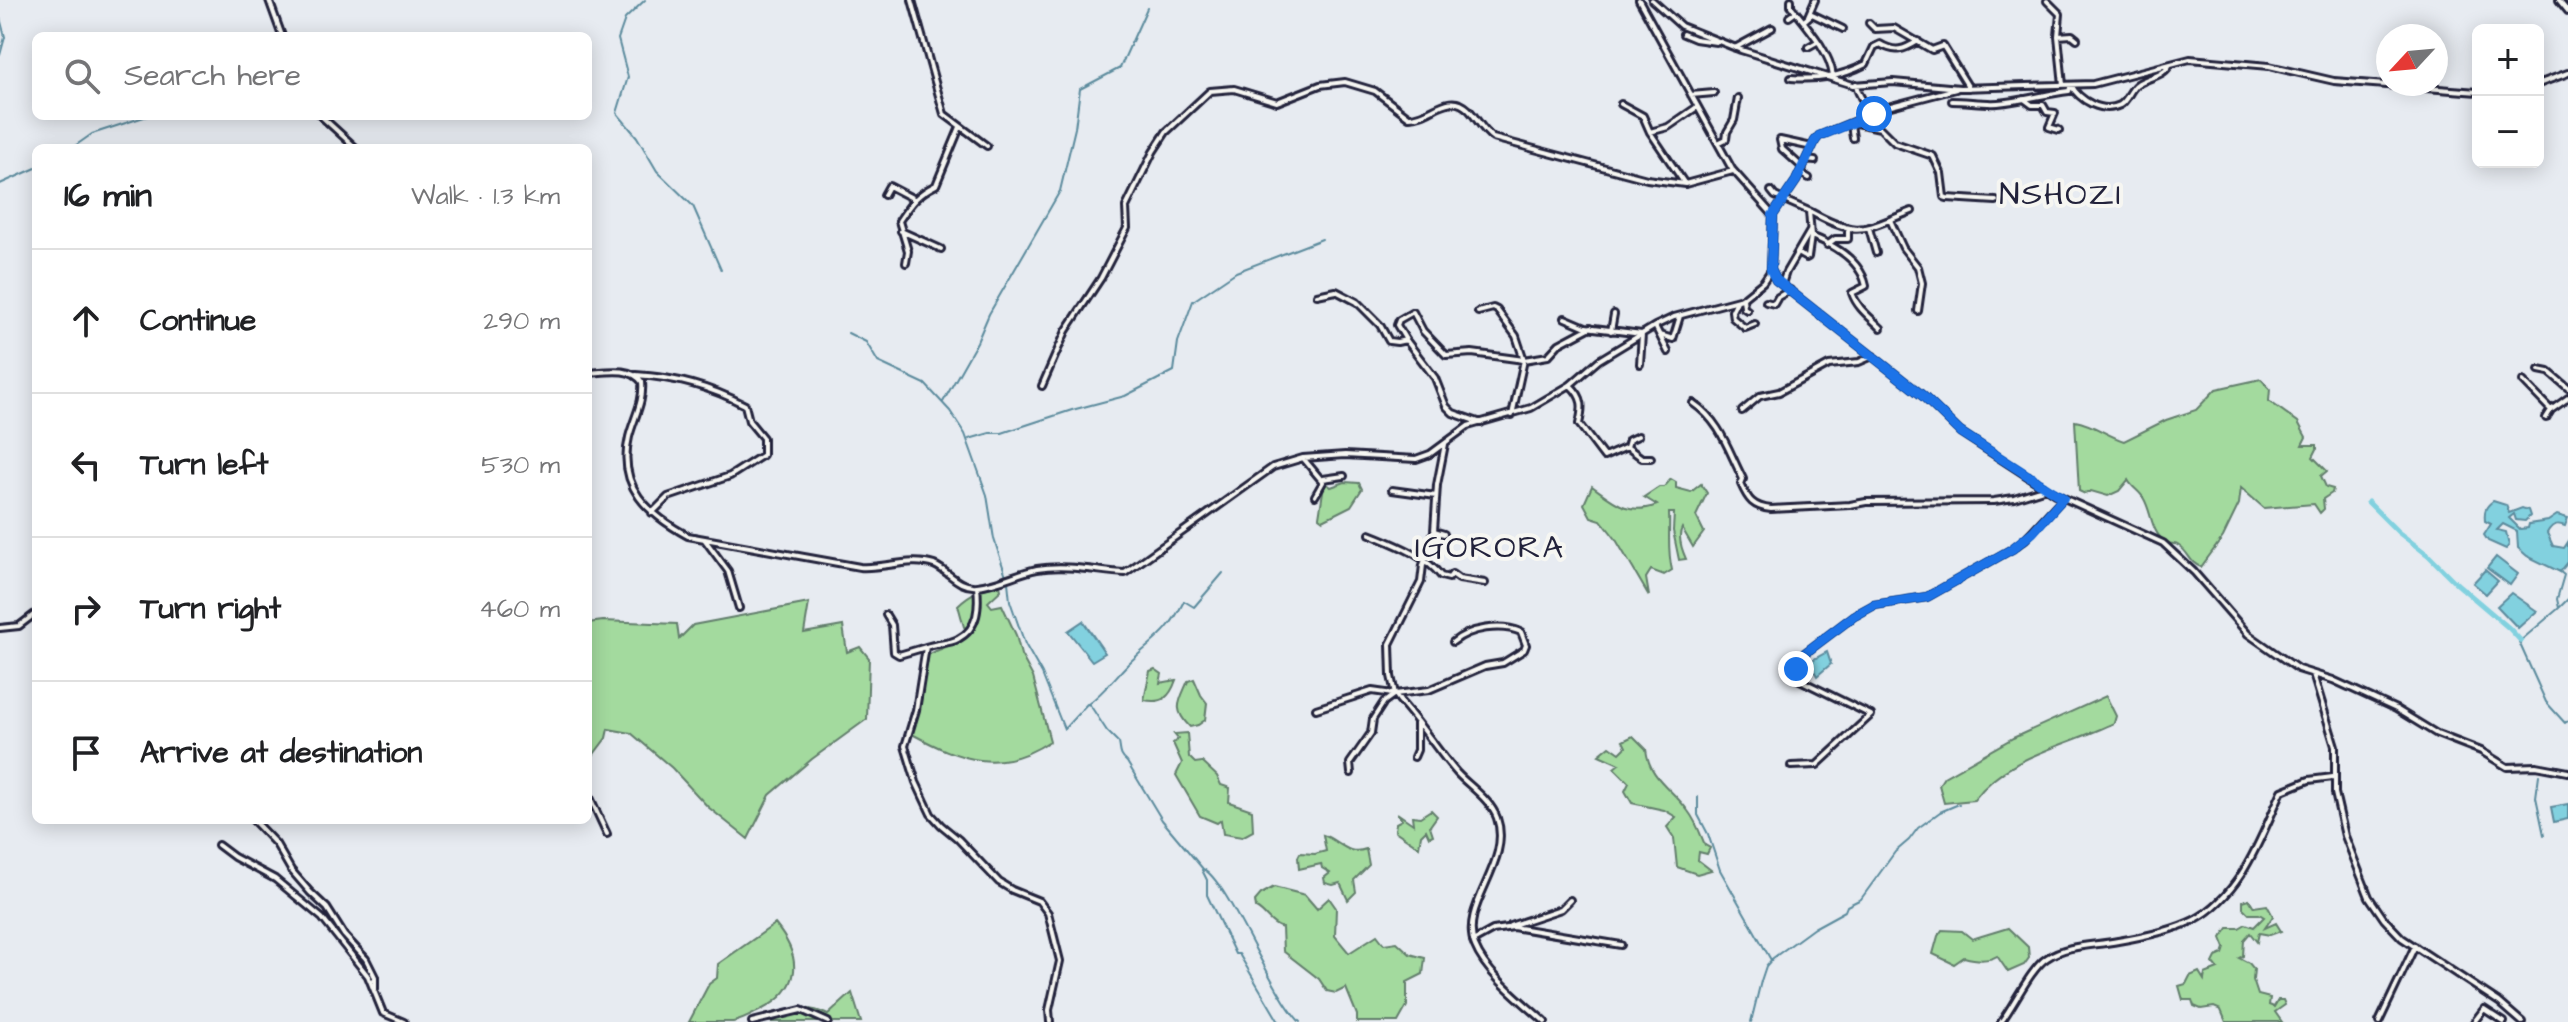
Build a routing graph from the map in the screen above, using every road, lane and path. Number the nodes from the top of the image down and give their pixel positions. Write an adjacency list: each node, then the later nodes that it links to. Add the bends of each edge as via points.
1 (269, 0): 16 (street)
2 (912, 0): 46 (street, via 944,114)
3 (1639, 0): 37 (street)
4 (1652, 0): 21 (street, via 1681,26)
5 (1791, 0): 10 (street)
6 (1815, 0): 12 (street)
7 (2559, 0): 9 (street)
8 (2047, 1): 18 (street, via 2060,14)
9 (2568, 11)
10 (1796, 12): 11 (street); 12 (street)
11 (1789, 17)
12 (1806, 19): 15 (street, via 1812,14); 22 (street)
13 (1869, 23): 20 (street)
14 (1772, 28): 24 (street)
15 (1843, 29)
16 (281, 32)
17 (1683, 34): 21 (street)
18 (2058, 36): 19 (street); 31 (street)
19 (2077, 39)
20 (1918, 41): 28 (street, via 1905,49 1880,44 1866,64); 34 (street, via 1932,50 1943,46)
21 (1721, 42): 24 (street)
22 (1817, 42): 23 (street); 28 (street)
23 (1808, 47)
24 (1735, 48): 28 (street)
25 (2169, 66): 32 (street, via 2103,83); 32 (street, via 2135,86 2122,104 2110,107 2096,106); 35 (street, via 2190,59 2259,64 2334,81)
26 (2568, 73): 29 (street)
27 (1791, 78): 28 (street)
28 (1832, 78): 30 (street)
29 (2544, 82)
30 (1856, 84): 33 (street); 43 (street)
31 (2063, 85): 32 (street); 34 (street)
32 (2071, 85): 39 (street, via 2069,91)
33 (1960, 88): 34 (street); 43 (street)
34 (1969, 88)
35 (2472, 92)
36 (1714, 93): 37 (street)
37 (1691, 95): 42 (street)
38 (1738, 98): 52 (street, via 1726,139)
39 (2024, 99): 40 (street); 48 (street, via 2055,113 2049,127)
40 (1952, 101)
41 (1621, 104): 49 (street, via 1643,116)
42 (1698, 107): 49 (street); 52 (street)
43 (1871, 115): 45 (street)
44 (325, 120): 53 (street)
45 (1852, 123): 47 (street); 51 (street); 66 (street, via 1880,128 1895,143 1933,156 1944,197)
46 (960, 127): 54 (street); 64 (street, via 936,185)
47 (1843, 127): 50 (street); 55 (street, via 1819,136)
48 (2059, 130)
49 (1650, 132): 61 (street)
50 (1845, 135)
51 (1853, 138)
52 (1718, 143): 58 (street)
53 (352, 144)
54 (987, 146)
55 (1812, 147): 56 (street); 59 (street, via 1780,140)
56 (1806, 160): 57 (street); 59 (street)
57 (1815, 161)
58 (1734, 171): 61 (street); 69 (street)
59 (1802, 171): 60 (street); 65 (street)
60 (1809, 178)
61 (1685, 184): 112 (street, via 1493,138 1455,102 1416,117 1403,114 1375,91 1345,82 1320,85 1277,102 1234,89 1210,91 1166,132 1153,152 1126,207 1127,228 1066,331)
62 (1771, 191): 65 (street)
63 (884, 195): 64 (street, via 889,186)
64 (914, 199): 72 (street, via 899,221)
65 (1783, 200): 67 (street); 69 (street)
66 (1996, 201)
67 (1809, 211): 73 (street); 74 (street)
68 (1912, 211): 70 (street)
69 (1773, 215): 80 (street)
70 (1890, 220): 71 (street); 90 (street, via 1918,267)
71 (1869, 228): 73 (street); 77 (street)
72 (901, 231): 76 (street); 79 (street)
73 (1848, 231): 75 (street, via 1847,240)
74 (1811, 234): 75 (street); 78 (street); 78 (street, via 1808,258)
75 (1827, 245): 98 (street, via 1860,268 1866,286 1853,297)
76 (941, 249)
77 (1876, 253)
78 (1799, 254): 83 (street)
79 (906, 263)
80 (1771, 270): 81 (street); 82 (street)
81 (1765, 279): 82 (street); 86 (street)
82 (1776, 280): 83 (street)
83 (1782, 284): 84 (street)
84 (1790, 290): 88 (street, via 1774,304); 104 (street)
85 (1317, 295): 102 (street, via 1336,291 1357,302 1389,341)
86 (1743, 298): 87 (street); 89 (street)
87 (1737, 301): 93 (street); 95 (street, via 1733,318 1745,328)
88 (1766, 302)
89 (1747, 310)
90 (1918, 311)
91 (1478, 312): 105 (street, via 1497,310 1516,336)
92 (1614, 314): 99 (street)
93 (1680, 316): 96 (street); 101 (street, via 1673,339)
94 (1565, 318): 97 (street)
95 (1755, 324)
96 (1655, 326): 100 (street); 101 (street)
97 (1591, 327): 99 (street); 105 (street, via 1548,356)
98 (1881, 328)
99 (1611, 331): 100 (street)
100 (1642, 334): 106 (street); 111 (street)
101 (1660, 335): 103 (street)
102 (1406, 340): 105 (street, via 1397,325 1413,312 1446,355); 120 (street, via 1435,378 1446,406)
103 (1668, 352)
104 (1873, 356): 117 (street, via 1829,365 1779,392 1760,396); 128 (street, via 1960,432)
105 (1524, 360): 118 (street)
106 (1640, 364)
107 (2539, 370): 113 (street)
108 (592, 373): 109 (street)
109 (636, 375): 133 (street, via 643,396 627,456 633,487); 133 (street, via 692,384 745,405 749,421 763,438 763,455 730,476 668,497)
110 (2523, 381): 116 (street)
111 (1570, 385): 118 (street); 123 (street, via 1583,403 1579,424 1595,448 1604,457)
112 (1042, 386)
113 (2568, 388)
114 (2568, 398): 116 (street)
115 (1693, 403): 128 (street, via 1723,434 1747,498 1757,508 1994,501)
116 (2551, 410): 119 (street)
117 (1742, 411)
118 (1512, 415): 120 (street)
119 (2546, 418)
120 (1483, 424): 122 (street, via 1468,426)
121 (1638, 436): 123 (street)
122 (1445, 444): 124 (street, via 1416,459); 131 (street)
123 (1627, 447): 125 (street)
124 (1303, 458): 127 (street); 140 (street, via 1261,474 1125,573 1039,569)
125 (1651, 458)
126 (1344, 476): 127 (street)
127 (1320, 478): 130 (street)
128 (2046, 488): 132 (street)
129 (1392, 490): 131 (street)
130 (1315, 496)
131 (1436, 496): 134 (street)
132 (2063, 498): 147 (street, via 2163,543 2248,634); 152 (street, via 2012,549 1927,597 1874,605 1801,656 1796,669 1800,680 1871,715 1817,765)
133 (652, 513): 137 (street, via 688,536)
134 (1434, 531): 136 (street); 138 (street)
135 (1370, 534): 138 (street)
136 (1444, 534)
137 (704, 539): 140 (street, via 860,567 925,563 964,585); 141 (street, via 728,571)
138 (1424, 562): 139 (street, via 1441,576); 148 (street, via 1419,589 1390,644)
139 (1485, 583)
140 (977, 586): 146 (street, via 979,607 968,632)
141 (739, 608)
142 (886, 615): 146 (street, via 894,652)
143 (32, 616): 144 (street, via 19,626)
144 (0, 628)
145 (1453, 642): 148 (street, via 1462,634 1503,628 1521,632 1526,645 1503,663 1429,690)
146 (926, 647): 169 (street, via 905,746 916,782 941,825 999,882 1039,901 1048,913 1060,961)
147 (2313, 674): 153 (street, via 2396,709 2507,767); 155 (street, via 2335,746)
148 (1395, 694): 149 (street, via 1372,691); 150 (street); 154 (street, via 1373,719 1371,733 1350,763)
149 (1316, 709)
150 (1417, 721): 151 (street); 162 (street, via 1497,818 1500,845 1475,914)
151 (1414, 757)
152 (1791, 766)
153 (2568, 772)
154 (1351, 773)
155 (2333, 777): 164 (street, via 2345,836 2369,897 2391,928); 171 (street, via 2282,791 2243,872 2196,919 2049,956)
156 (592, 802): 158 (street)
157 (257, 824): 165 (street, via 366,959 375,977)
158 (607, 834)
159 (218, 845): 165 (street, via 275,879 322,918 368,976)
160 (1570, 900): 161 (street, via 1561,909)
161 (1508, 927): 162 (street); 163 (street)
162 (1473, 941): 170 (street, via 1484,962)
163 (1621, 945)
164 (2415, 946): 172 (street); 175 (street)
165 (374, 995): 166 (street, via 383,1013)
166 (404, 1022)
167 (752, 1022): 168 (street, via 801,1010)
168 (828, 1022)
169 (1050, 1022)
170 (1545, 1022)
171 (2001, 1022)
172 (2379, 1022)
173 (2474, 1022): 174 (street, via 2484,1009)
174 (2504, 1022)
175 (2522, 1022)

